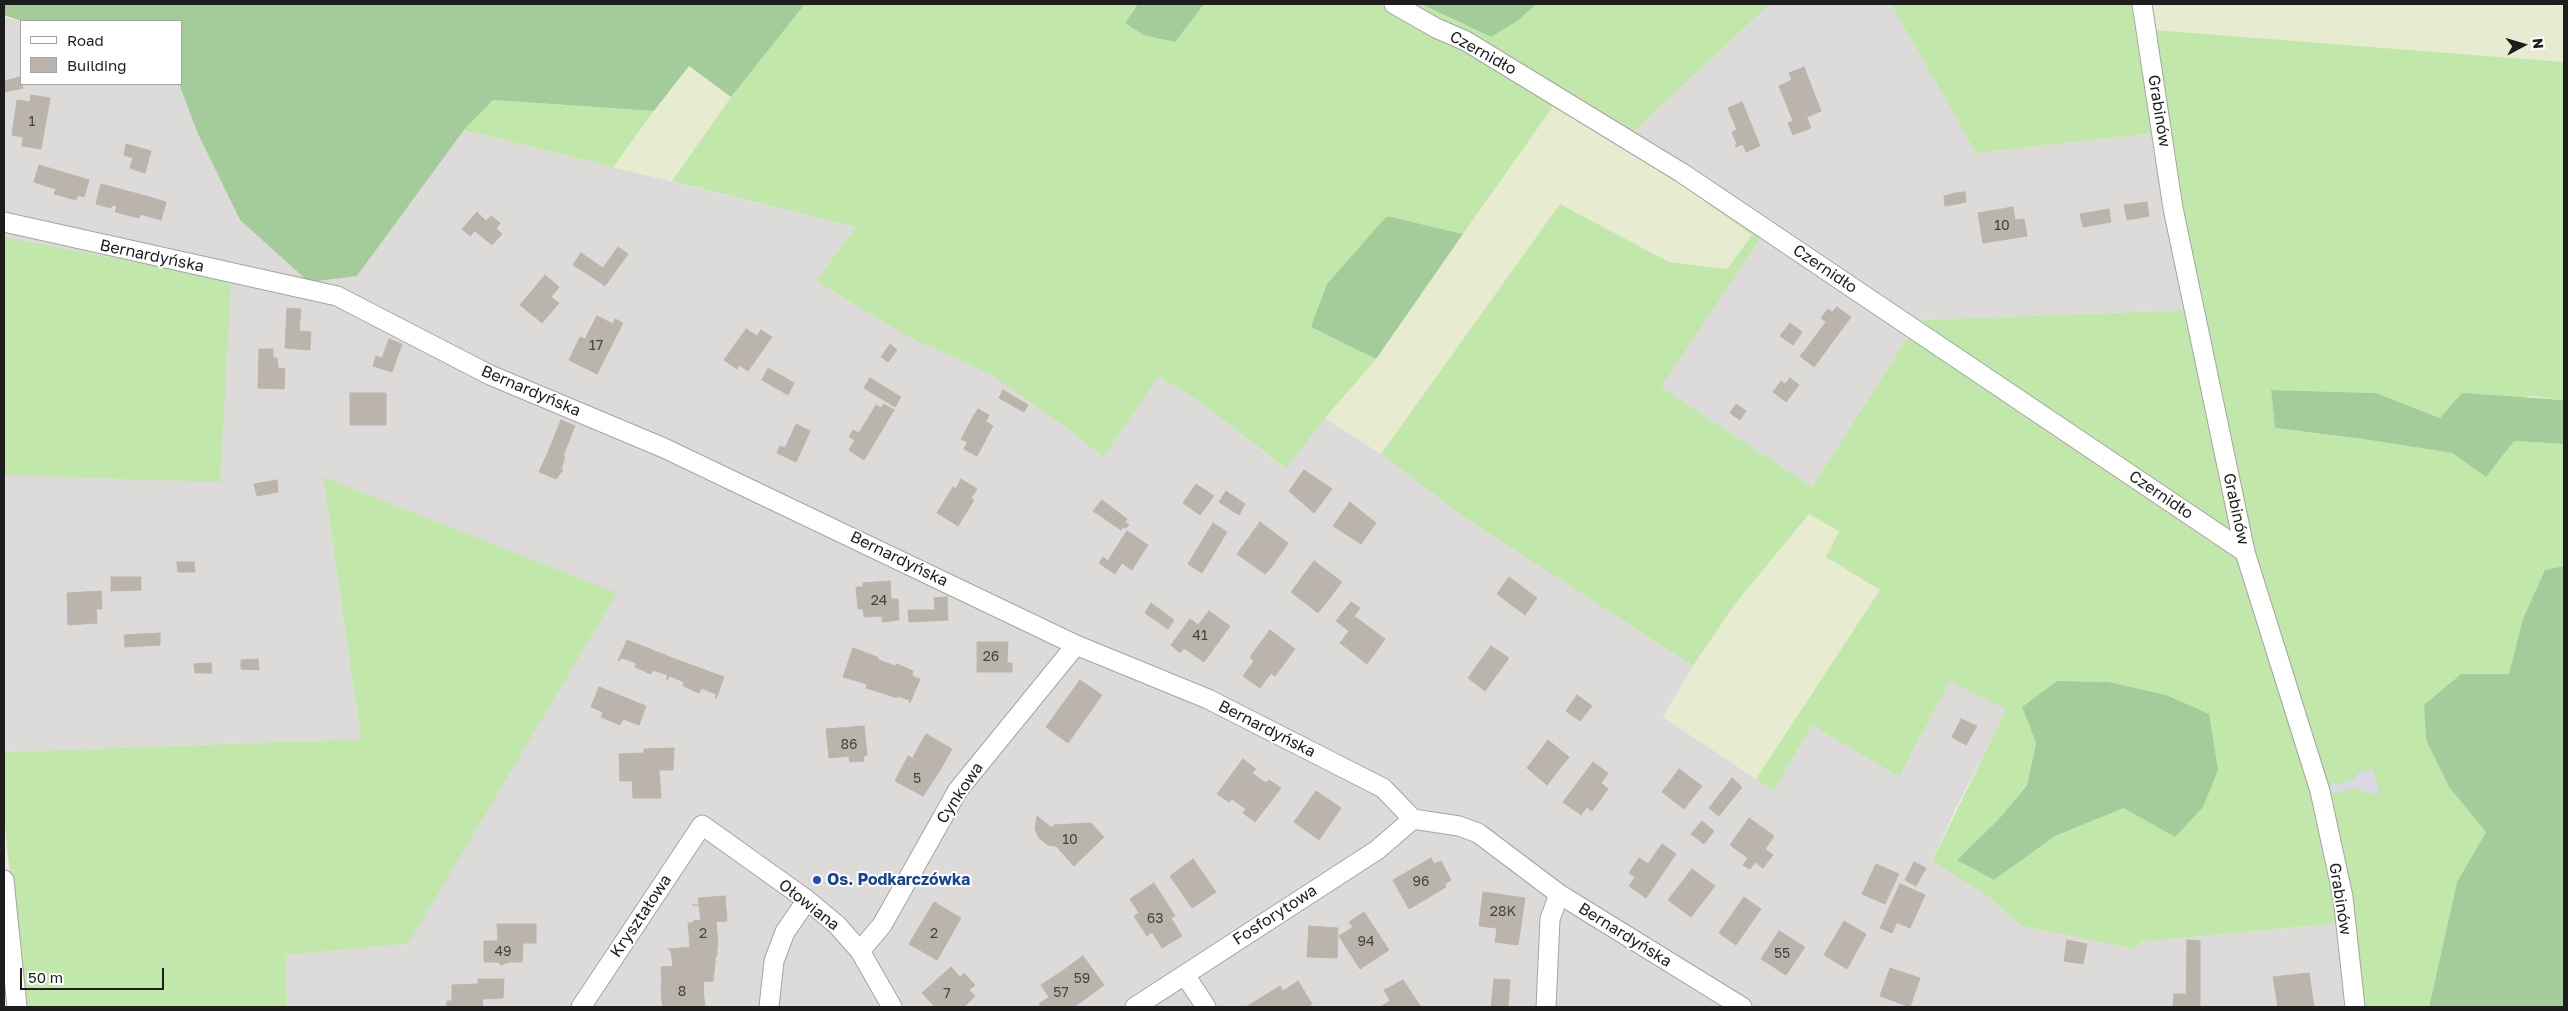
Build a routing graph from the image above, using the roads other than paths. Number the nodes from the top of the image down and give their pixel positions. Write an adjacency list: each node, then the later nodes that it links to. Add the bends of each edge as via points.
1 (1394, 4): 4 (street, Czernidło, via 1466,41 1682,173)
2 (2142, 4): 4 (street, Grabinów, via 2173,208)
3 (4, 222): 5 (street, Bernardyńska, via 337,296 490,375 664,448)
4 (2245, 552): 21 (street, Grabinów, via 2320,791 2343,897)
5 (1076, 644): 6 (street, Bernardyńska, via 1208,699 1383,788); 11 (street, Cynkowa, via 958,790 882,926)
6 (1413, 819): 9 (street, Bernardyńska, via 1459,826 1478,833); 12 (street, Fosforytowa, via 1376,850)
7 (702, 826): 10 (street, Ołowiana); 14 (street, Kryształowa)
8 (4, 880): 13 (street)
9 (1558, 894): 19 (street, via 1550,919); 20 (street, Bernardyńska)
10 (807, 900): 11 (street, Ołowiana, via 837,924); 15 (street, via 785,932 774,960)
11 (860, 952): 16 (street, Ołowiana)
12 (1185, 975): 17 (street, Fosforytowa); 18 (street)
13 (17, 1007)
14 (581, 1007)
15 (769, 1007)
16 (892, 1007)
17 (1135, 1007)
18 (1206, 1007)
19 (1546, 1007)
20 (1742, 1007)
21 (2355, 1007)

